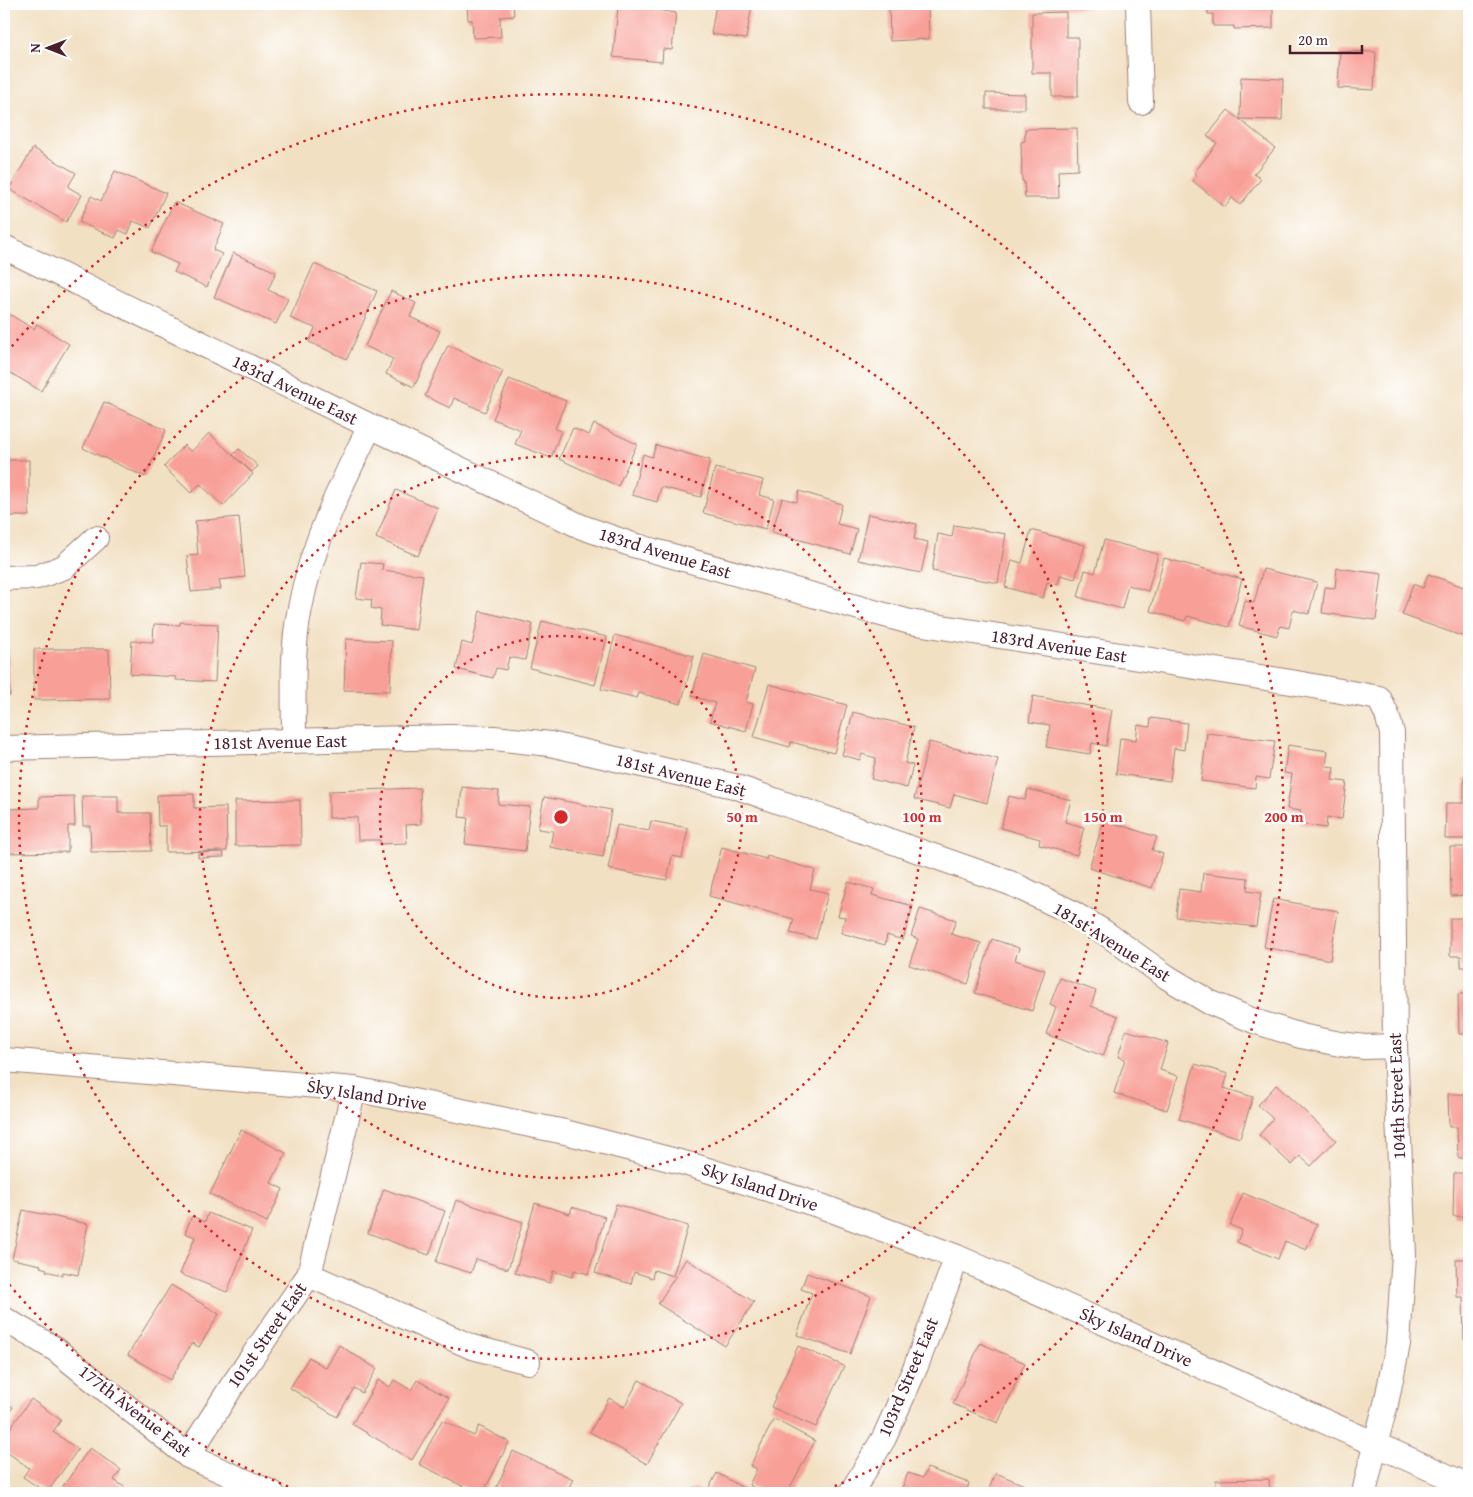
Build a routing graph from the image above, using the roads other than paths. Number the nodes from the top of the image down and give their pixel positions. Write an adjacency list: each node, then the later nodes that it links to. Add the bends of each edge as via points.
1 (1138, 4): 2 (street)
2 (1141, 102)
3 (4, 247): 4 (street, 183rd Avenue East)
4 (370, 426): 7 (street, 183rd Avenue East, via 582,527 643,548 910,622); 8 (street, via 331,506 310,565 299,609 294,659)
5 (96, 538): 6 (street, via 64,566 37,577)
6 (4, 578)
7 (1379, 698): 10 (street, 104th Street East, via 1388,715 1392,733)
8 (294, 741): 9 (street, 181st Avenue East); 10 (street, 181st Avenue East, via 494,738 550,744 734,786 1010,884 1069,911 1167,978 1254,1021 1340,1044)
9 (4, 748)
10 (1395, 1046): 17 (street, 104th Street East, via 1404,1255 1398,1344)
11 (4, 1060): 12 (street, Sky Island Drive)
12 (354, 1089): 13 (street, Sky Island Drive, via 565,1132 688,1164 822,1206); 14 (street, 101st Street East)
13 (957, 1257): 17 (street, Sky Island Drive); 21 (street, 103rd Street East, via 916,1366 884,1438)
14 (309, 1275): 16 (street, via 472,1347); 18 (street, 101st Street East)
15 (4, 1320): 18 (street, 177th Avenue East, via 56,1349)
16 (528, 1362)
17 (1375, 1444): 19 (street, Sky Island Drive); 22 (street, 104th Street East)
18 (188, 1456): 20 (street, 177th Avenue East)
19 (1469, 1486)
20 (272, 1493)
21 (851, 1493)
22 (1364, 1493)

